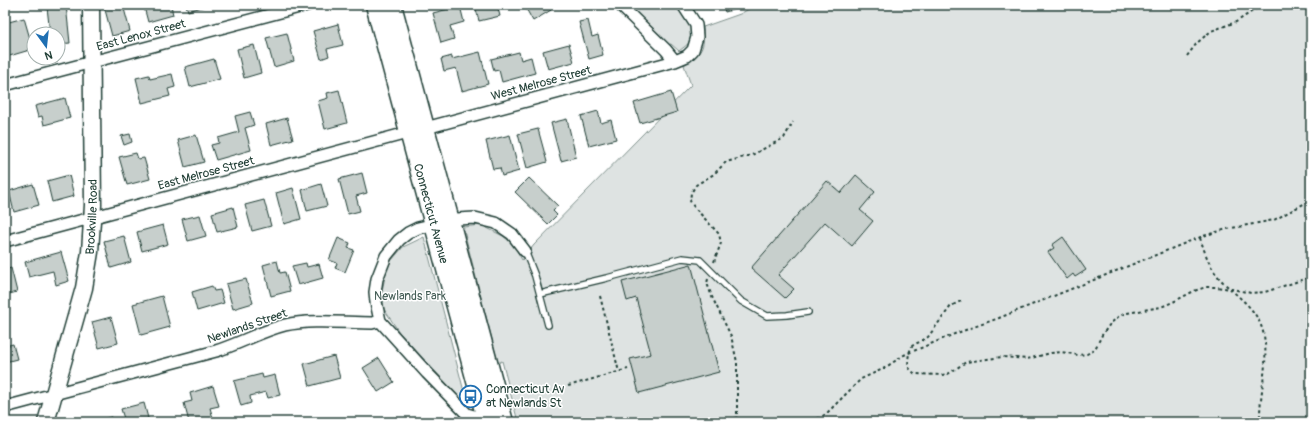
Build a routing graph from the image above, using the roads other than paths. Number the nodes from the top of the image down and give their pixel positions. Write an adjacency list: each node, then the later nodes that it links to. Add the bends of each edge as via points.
1 (91, 5): 8 (main road, Brookville Road)
2 (307, 5): 8 (street, East Lenox Street)
3 (375, 5): 10 (main road, Connecticut Avenue)
4 (392, 5): 10 (main road, Connecticut Avenue)
5 (620, 5): 7 (street)
6 (683, 5): 7 (street, West Melrose Street, via 696,24 698,32 693,50)
7 (675, 61): 10 (street, West Melrose Street)
8 (91, 62): 9 (street, East Lenox Street); 11 (main road, Brookville Road)
9 (5, 85)
10 (416, 130): 11 (street, East Melrose Street); 12 (main road, Connecticut Avenue)
11 (93, 218): 13 (street, East Melrose Street); 19 (main road, Brookville Road, via 84,288)
12 (441, 222): 14 (street, via 475,218 496,223 512,234); 17 (street, via 408,233 386,256 375,292); 21 (main road, Connecticut Avenue)
13 (5, 241)
14 (525, 251): 15 (lane)
15 (540, 294): 16 (lane, via 682,258 700,260 741,301 767,316); 18 (lane)
16 (808, 312)
17 (380, 321): 19 (street, Newlands Street, via 286,325 216,351); 21 (street, via 464,411 474,417)
18 (548, 325)
19 (54, 394): 20 (street, Newlands Street); 22 (main road, Brookville Road)
20 (5, 407)
21 (492, 421)
22 (46, 422)

